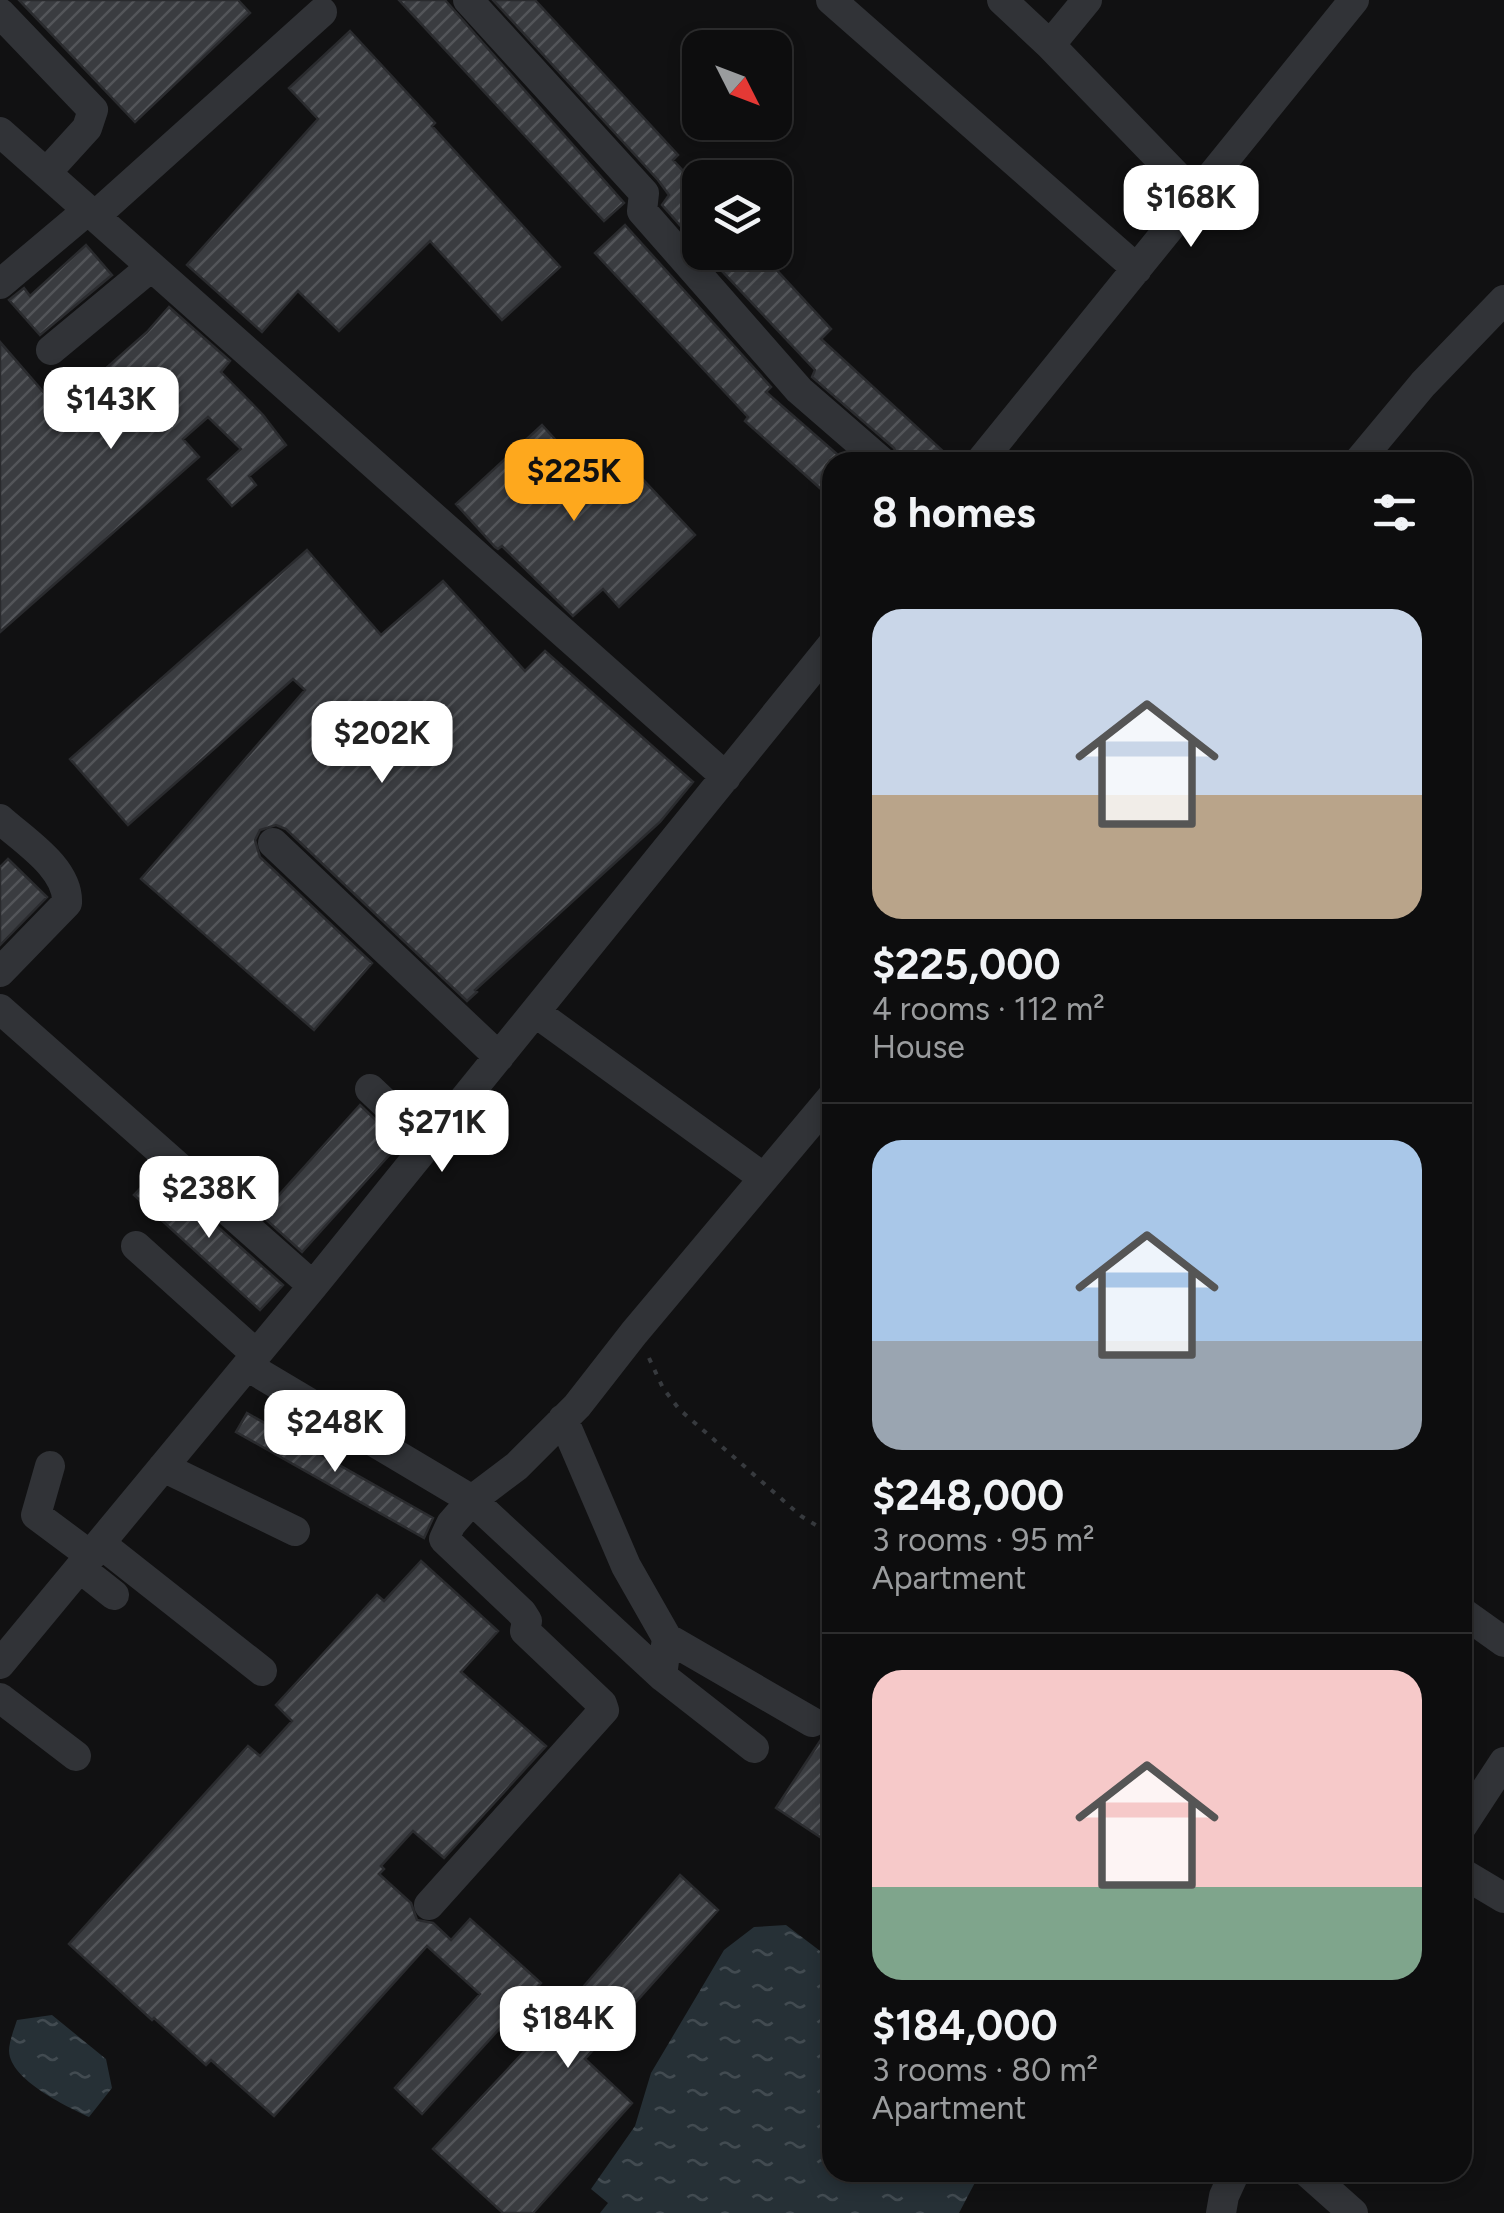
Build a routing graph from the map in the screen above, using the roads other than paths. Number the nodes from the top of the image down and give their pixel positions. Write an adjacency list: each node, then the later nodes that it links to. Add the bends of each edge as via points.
1 (468, 0): 18 (street, via 644,193 642,211 799,390)
2 (831, 0): 14 (street)
3 (1002, 0): 8 (street)
4 (1087, 0): 8 (street)
5 (1354, 0): 11 (street)
6 (322, 12): 12 (street)
7 (0, 13): 10 (street, via 93,110 87,128)
8 (1050, 45): 11 (street)
9 (0, 132): 10 (street)
10 (46, 173): 12 (street)
11 (1196, 196): 14 (street)
12 (91, 213): 13 (street); 15 (street)
13 (152, 267): 17 (street); 22 (street)
14 (1137, 269): 19 (street)
15 (0, 284)
16 (1504, 300): 20 (street)
17 (51, 350)
18 (870, 452)
19 (988, 452)
20 (1366, 452)
21 (822, 657): 22 (street)
22 (726, 777): 27 (street)
23 (0, 819): 25 (street, via 58,872 68,890 67,902)
24 (273, 844): 28 (street)
25 (0, 972)
26 (0, 1009): 34 (street)
27 (535, 1012): 28 (street); 32 (street)
28 (499, 1056): 31 (street)
29 (370, 1089): 31 (street)
30 (822, 1109): 32 (street)
31 (428, 1144): 34 (street)
32 (764, 1178): 36 (street)
33 (136, 1246): 35 (street)
34 (313, 1286): 35 (street)
35 (252, 1360): 38 (street); 39 (street)
36 (563, 1419): 39 (street); 44 (street, via 626,1566)
37 (50, 1466): 41 (street, via 36,1515)
38 (163, 1467): 40 (street); 41 (street)
39 (472, 1500): 48 (street); 57 (street, via 444,1539 522,1613 525,1631 604,1710)
40 (295, 1531)
41 (91, 1556): 42 (street); 46 (street); 47 (street)
42 (114, 1595)
43 (1472, 1619): 45 (street)
44 (667, 1638): 48 (street); 50 (street)
45 (1504, 1642)
46 (0, 1664)
47 (262, 1671)
48 (662, 1676): 51 (street)
49 (0, 1698): 52 (street)
50 (812, 1722)
51 (754, 1748)
52 (76, 1756)
53 (1504, 1762): 54 (street)
54 (1472, 1811)
55 (1472, 1879): 56 (street)
56 (1504, 1898)
57 (428, 1905)
58 (1230, 2182): 61 (street)
59 (1318, 2182): 60 (street)
60 (1348, 2211)
61 (1221, 2213)

